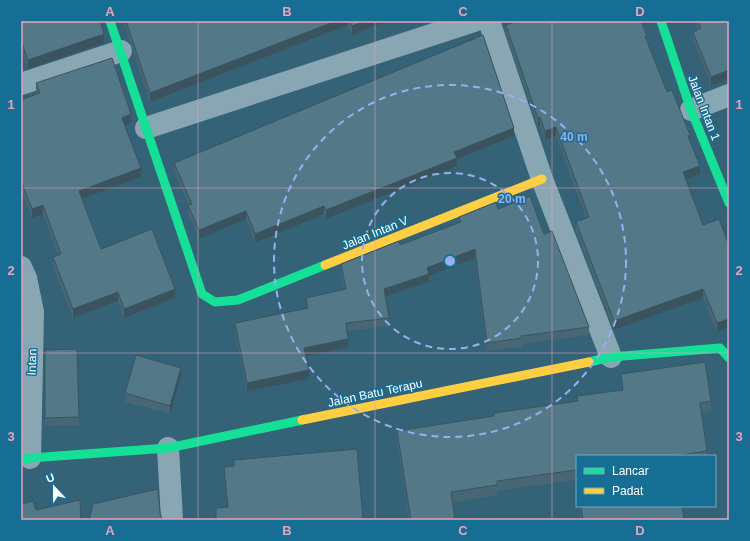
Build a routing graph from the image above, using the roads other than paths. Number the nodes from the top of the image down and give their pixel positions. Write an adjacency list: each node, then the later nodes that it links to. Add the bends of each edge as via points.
1 (110, 21): 5 (street)
2 (474, 21): 9 (street)
3 (489, 21): 10 (street)
4 (661, 21): 8 (street, Jalan Intan 1)
5 (121, 51): 6 (street); 9 (street)
6 (21, 84)
7 (729, 95): 8 (street)
8 (691, 110): 11 (street, Jalan Intan 1)
9 (146, 128): 10 (street, Jalan Intan V, via 202,294 215,302 238,300)
10 (542, 179): 13 (street)
11 (729, 202)
12 (21, 267): 16 (street, Intan, via 33,312)
13 (611, 357): 14 (street, Jalan Batu Terapu, via 720,348); 15 (street, Jalan Batu Terapu)
14 (729, 358)
15 (168, 448): 16 (street, Jalan Batu Terapu); 17 (street)
16 (25, 459)
17 (172, 520)

